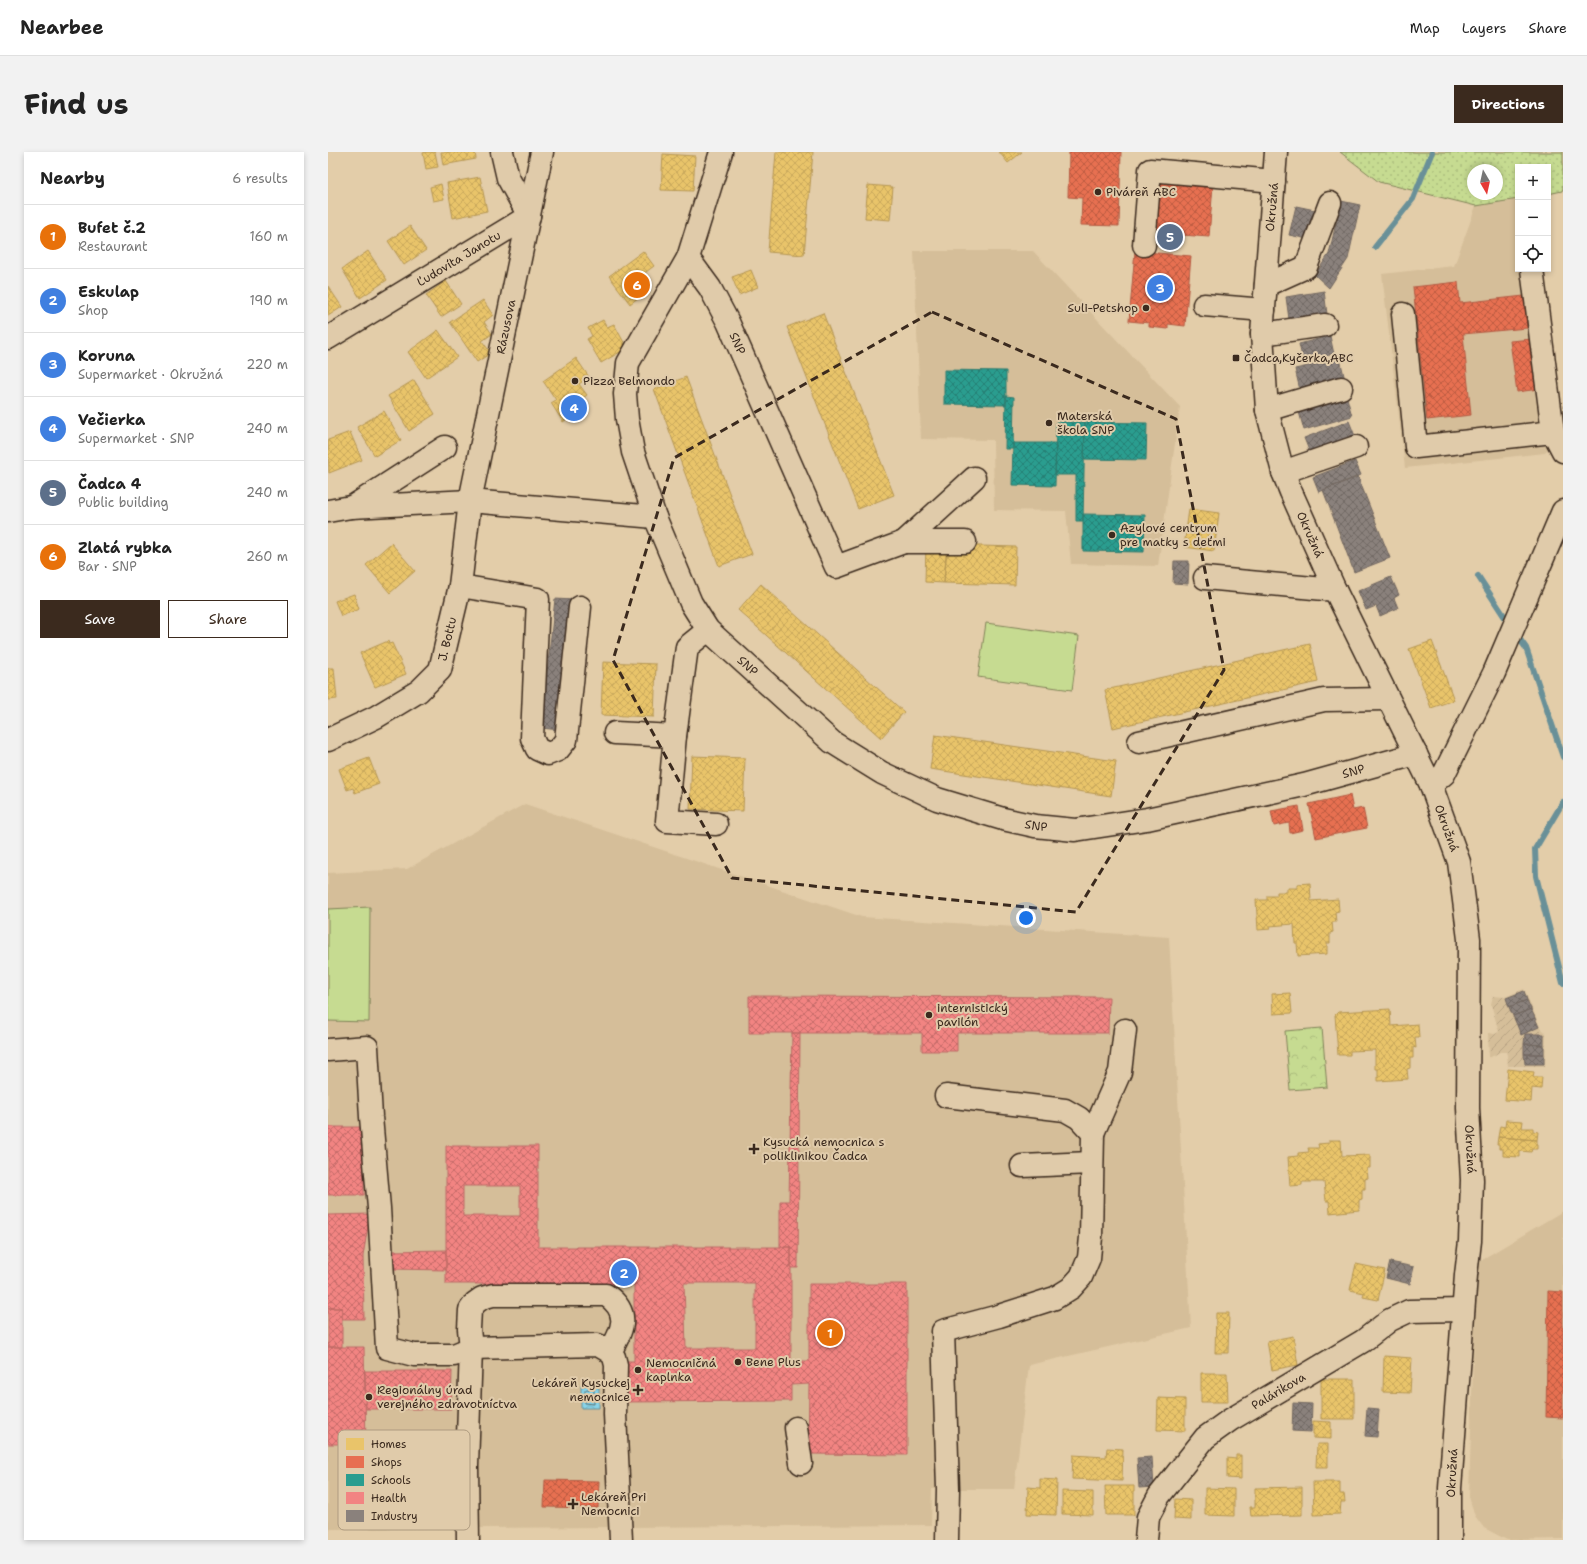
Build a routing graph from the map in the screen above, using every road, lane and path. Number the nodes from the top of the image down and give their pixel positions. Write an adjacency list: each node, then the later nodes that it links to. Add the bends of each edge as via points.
1 (502, 152): 7 (street, via 508,178)
2 (542, 152): 7 (street, Rázusova)
3 (721, 152): 9 (street, SNP)
4 (1276, 152): 5 (street, Okružná)
5 (1274, 180): 8 (street, via 1150,170); 11 (street, Okružná)
6 (1330, 203): 11 (street, via 1306,267)
7 (529, 216): 17 (street, Ľudovíta Janotu); 26 (street, Rázusova)
8 (1144, 245)
9 (688, 258): 30 (street, SNP, via 628,363 625,394 633,452); 31 (street, SNP, via 710,288 728,322 836,567)
10 (1532, 272): 20 (street)
11 (1266, 285): 13 (street, Okružná)
12 (1204, 305): 13 (street)
13 (1264, 310): 16 (street, Okružná)
14 (1404, 314): 20 (street, via 1416,446)
15 (1325, 325): 16 (street)
16 (1262, 334): 19 (street, Okružná)
17 (328, 338)
18 (1341, 388): 19 (street)
19 (1267, 410): 24 (street, Okružná)
20 (1553, 432): 23 (street)
21 (445, 447): 27 (street)
22 (1356, 447): 24 (street)
23 (1563, 451)
24 (1284, 472): 35 (street, Okružná)
25 (974, 478): 31 (street, SNP)
26 (470, 501): 27 (street); 30 (street); 34 (street, J. Bottu)
27 (351, 507): 28 (street)
28 (328, 511)
29 (1563, 511): 44 (street, via 1494,673 1444,774)
30 (656, 517): 37 (street, SNP, via 690,603)
31 (904, 542): 32 (street)
32 (965, 542)
33 (1204, 578): 35 (street)
34 (460, 586): 36 (street, via 538,599 532,738 538,749 548,754 558,750 566,740); 41 (street, J. Bottu, via 440,670 419,691 376,717)
35 (1335, 590): 38 (street, Okružná)
36 (580, 607)
37 (708, 630): 40 (street, via 687,647); 43 (street, SNP, via 832,742 882,773 937,799 1035,826 1075,830 1147,819 1304,785)
38 (1388, 699): 42 (street, via 1324,700); 43 (street, Okružná)
39 (615, 733): 40 (street)
40 (675, 736): 45 (street, via 667,821)
41 (328, 740)
42 (1139, 742)
43 (1416, 754): 44 (street, Okružná)
44 (1431, 785): 52 (street, Okružná, via 1459,862 1469,939 1468,1108 1472,1180)
45 (716, 824)
46 (1125, 1030): 49 (street, via 1120,1072)
47 (328, 1050): 53 (street, via 367,1047 387,1348 414,1355 454,1355)
48 (946, 1096): 49 (street, via 1065,1110 1079,1118)
49 (1093, 1133): 50 (street)
50 (1092, 1164): 51 (street); 61 (street, via 1089,1258 1081,1277 1071,1288 1055,1298 944,1331)
51 (1022, 1166)
52 (1464, 1310): 62 (street, Palárikova, via 1409,1311 1390,1320 1363,1341 1230,1420 1205,1438 1159,1496 1148,1517); 63 (street, Okružná, via 1450,1488)
53 (471, 1348): 54 (street, via 598,1345); 54 (street, via 470,1310 482,1298 492,1295 606,1296 621,1310 620,1335); 56 (street)
54 (610, 1352): 60 (street, via 616,1365 615,1414)
55 (796, 1428): 57 (street)
56 (468, 1430)
57 (801, 1463)
58 (468, 1530): 59 (street)
59 (468, 1540)
60 (621, 1540)
61 (947, 1540)
62 (1146, 1540)
63 (1450, 1540)

